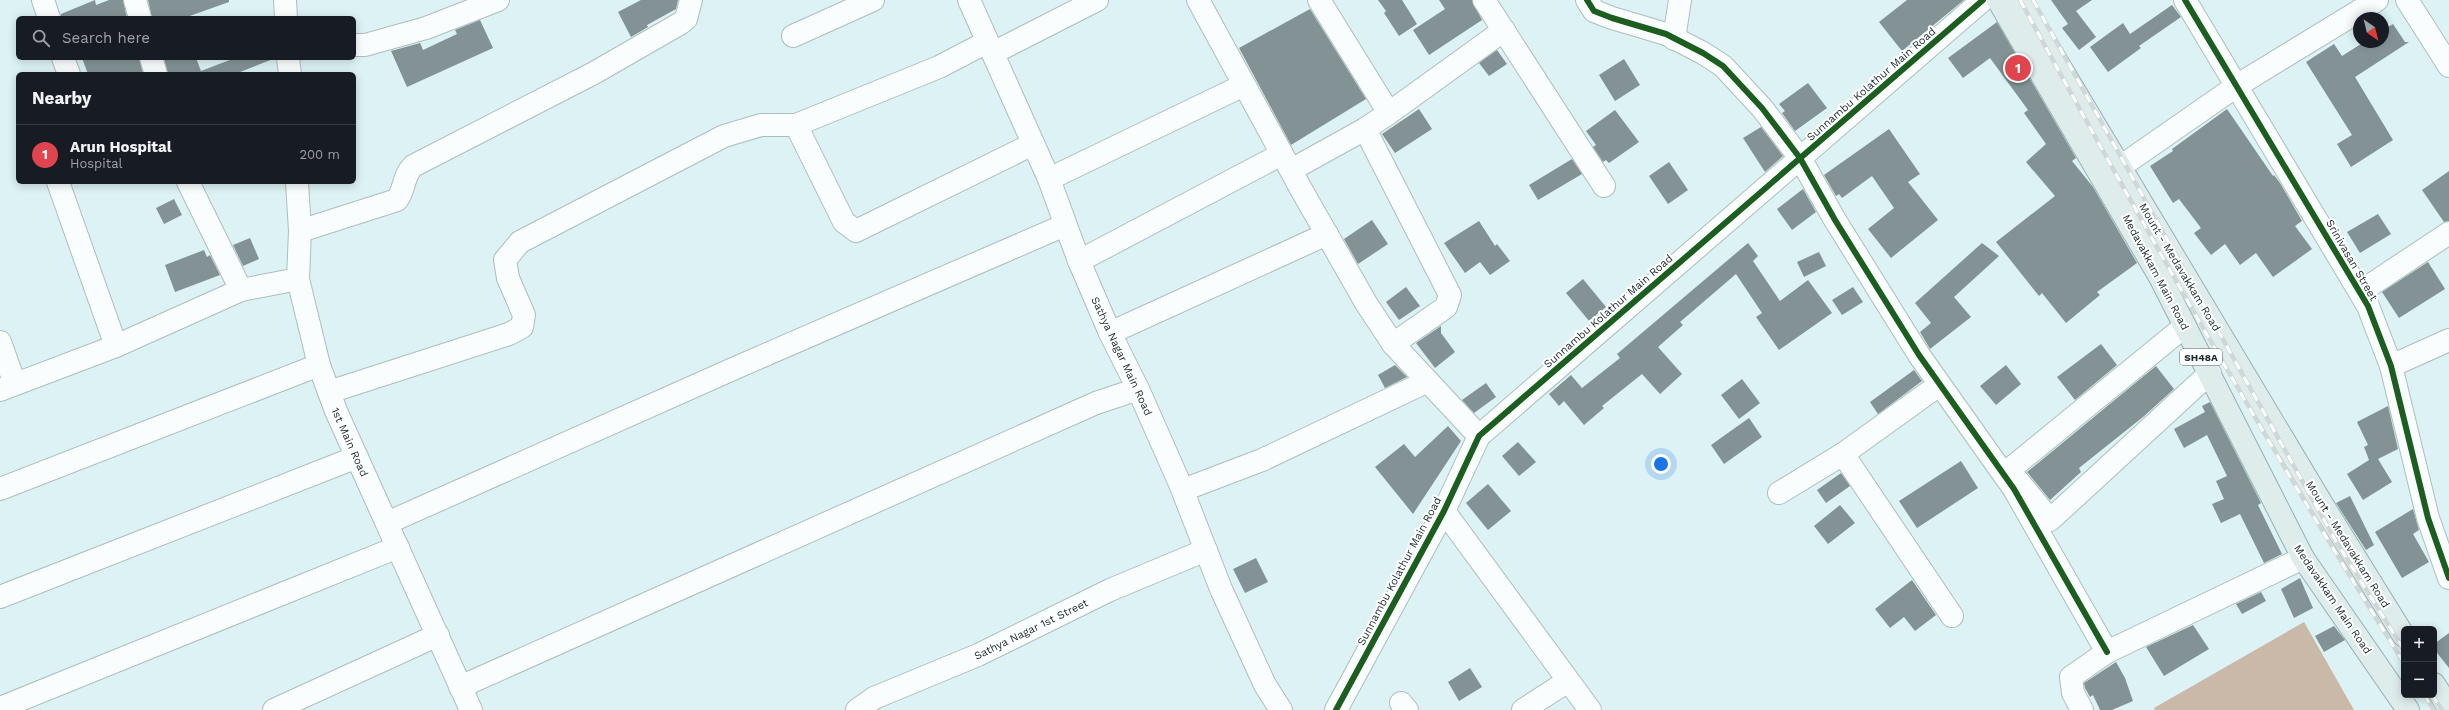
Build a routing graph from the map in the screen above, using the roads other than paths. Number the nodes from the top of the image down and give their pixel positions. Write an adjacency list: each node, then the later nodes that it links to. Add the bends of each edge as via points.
1 (43, 0): 20 (street)
2 (135, 0): 21 (street)
3 (285, 0): 22 (street)
4 (498, 0): 26 (street, via 426,28 365,45)
5 (691, 0): 50 (street, via 686,19 681,23 594,73 413,166 408,170 402,194 397,200)
6 (873, 0): 24 (street)
7 (969, 0): 27 (street, Sathya Nagar Main Road)
8 (1097, 0): 27 (street)
9 (1319, 0): 37 (street)
10 (1484, 0): 23 (street)
11 (1587, 0): 25 (street, via 1594,11)
12 (1680, 0): 25 (street)
13 (1984, 0): 41 (street, Sunnambu Kolathur Main Road)
14 (1998, 0): 57 (main road, Medavakkam Main Road / SH48A, via 2144,247)
15 (2020, 0): 43 (main road, Mount - Medavakkam Road / SH48A)
16 (2185, 0): 36 (street, Srinivasan Street)
17 (2377, 0): 36 (street)
18 (2407, 0): 31 (street)
19 (1201, 1): 35 (street)
20 (48, 16)
21 (139, 16)
22 (286, 16)
23 (1504, 30): 37 (street); 48 (street)
24 (793, 36)
25 (1674, 38): 41 (street, via 1723,66 1762,108)
26 (356, 45)
27 (990, 48): 38 (street); 40 (street, Sathya Nagar Main Road)
28 (64, 60): 32 (street)
29 (152, 60): 33 (street)
30 (288, 60): 34 (street)
31 (2449, 66)
32 (68, 72)
33 (155, 72)
34 (290, 72)
35 (1244, 85): 42 (street); 44 (street)
36 (2238, 85): 43 (street); 56 (street, Srinivasan Street)
37 (1389, 113): 39 (street)
38 (796, 125): 40 (street, via 844,222 856,231); 70 (street, via 761,126 724,136 520,242 505,260 508,278 524,315 522,327 509,334)
39 (1365, 129): 42 (street); 61 (street, via 1450,295 1446,307)
40 (1033, 144): 44 (street, Sathya Nagar Main Road)
41 (1800, 158): 67 (street, via 1835,220); 71 (street, Sunnambu Kolathur Main Road)
42 (1286, 162): 52 (street); 53 (street)
43 (2120, 167): 86 (main road, Mount - Medavakkam Road / SH48A)
44 (1049, 179): 49 (street, Sathya Nagar Main Road)
45 (59, 184): 62 (street)
46 (189, 184): 55 (street)
47 (297, 184): 50 (street, 1st Main Road)
48 (1604, 186)
49 (1065, 225): 53 (street, Sathya Nagar Main Road); 78 (street)
50 (300, 230): 54 (street, 1st Main Road)
51 (2449, 233): 56 (street)
52 (1327, 234): 58 (street); 61 (street, via 1366,304)
53 (1079, 261): 58 (street, Sathya Nagar Main Road)
54 (298, 279): 55 (street); 63 (street, 1st Main Road)
55 (240, 290): 62 (street)
56 (2360, 292): 64 (street, Srinivasan Street)
57 (2184, 326): 65 (main road, Medavakkam Main Road / SH48A); 65 (street, via 2010,470 2050,520)
58 (1110, 333): 69 (street, Sathya Nagar Main Road)
59 (2449, 340): 64 (street)
60 (0, 342): 68 (street)
61 (1393, 344): 66 (street)
62 (116, 346): 68 (street)
63 (320, 365): 70 (street, 1st Main Road); 74 (street)
64 (2391, 366): 81 (street, Srinivasan Street, via 2428,518)
65 (2210, 373): 82 (main road, Medavakkam Main Road / SH48A)
66 (1428, 381): 71 (street); 75 (street, via 1262,460)
67 (1939, 385): 72 (street); 88 (street, via 2014,489)
68 (7, 387)
69 (1138, 389): 75 (street, Sathya Nagar Main Road); 90 (street, via 1096,403)
70 (329, 392): 73 (street, 1st Main Road)
71 (1479, 436): 77 (street, Sunnambu Kolathur Main Road)
72 (1843, 454): 76 (street); 85 (street)
73 (357, 457): 78 (street, 1st Main Road); 84 (street)
74 (0, 489)
75 (1183, 490): 80 (street, Sathya Nagar Main Road)
76 (1779, 493)
77 (1444, 511): 89 (street); 98 (street, Sunnambu Kolathur Main Road)
78 (387, 523): 79 (street, 1st Main Road)
79 (398, 547): 87 (street, 1st Main Road); 92 (street)
80 (1206, 550): 96 (street, Sathya Nagar 1st Street, via 1110,590 978,656 874,698); 97 (street, Sathya Nagar Main Road, via 1265,685)
81 (2445, 555): 83 (street, Srinivasan Street)
82 (2303, 558): 88 (street); 102 (main road, Medavakkam Main Road / SH48A)
83 (2449, 578)
84 (0, 597)
85 (1952, 616)
86 (2401, 631)
87 (438, 635): 90 (street, 1st Main Road); 94 (street)
88 (2107, 652): 101 (street, via 2071,676 2073,694)
89 (1568, 681): 99 (street); 100 (street)
90 (460, 687): 95 (street, 1st Main Road)
91 (2437, 689): 93 (main road)
92 (0, 708)
93 (2449, 708)
94 (274, 710)
95 (470, 710)
96 (857, 710)
97 (1281, 710)
98 (1336, 710)
99 (1523, 710)
100 (1590, 710)
101 (2082, 710)
102 (2408, 710)

